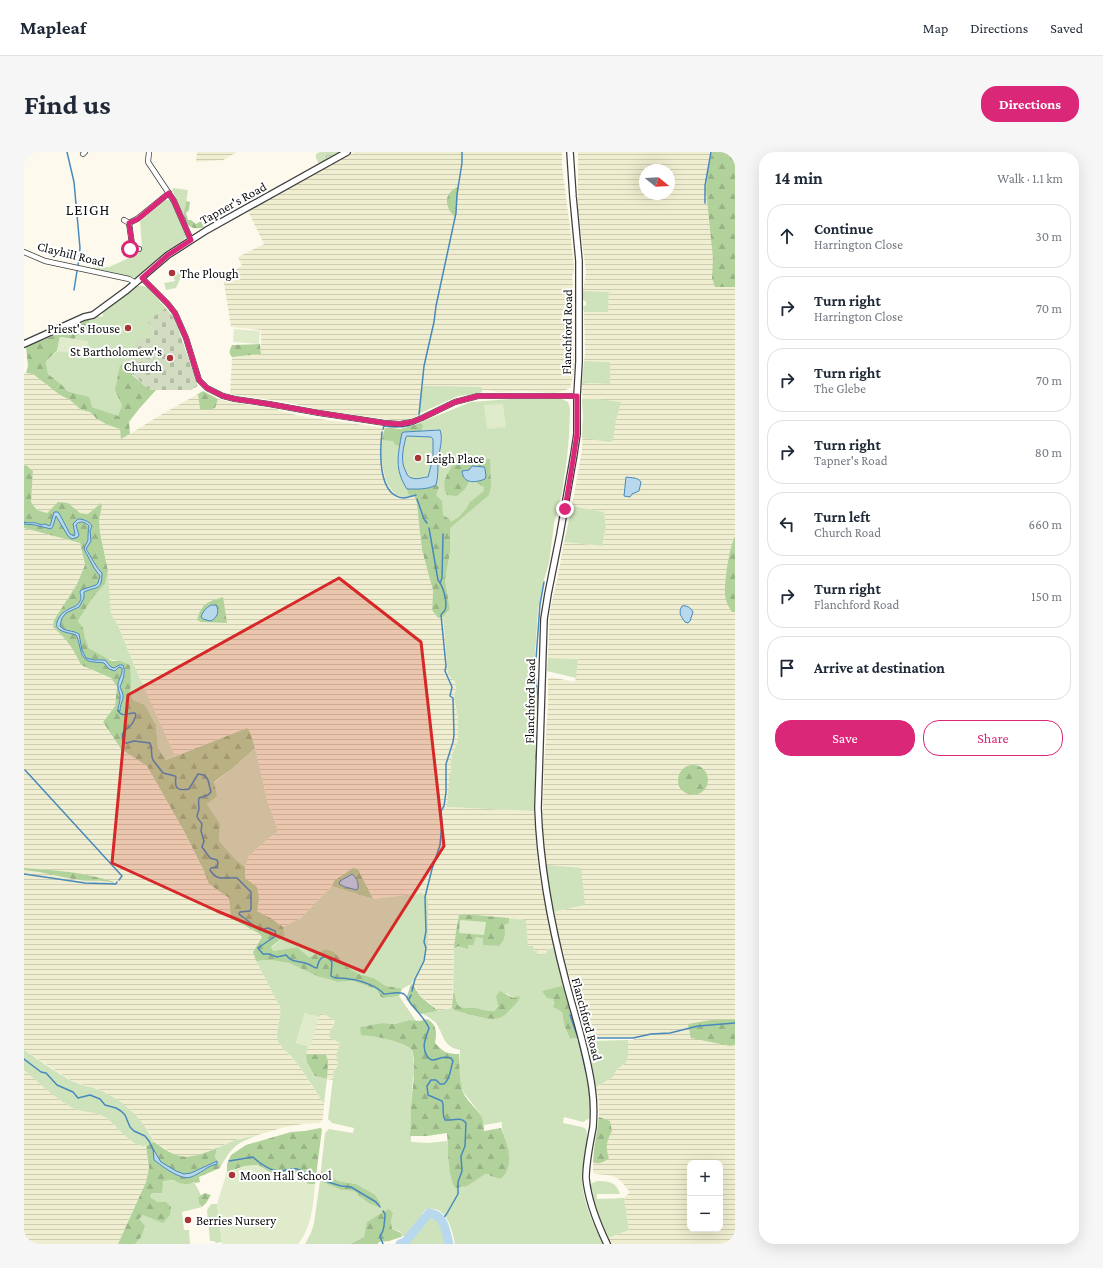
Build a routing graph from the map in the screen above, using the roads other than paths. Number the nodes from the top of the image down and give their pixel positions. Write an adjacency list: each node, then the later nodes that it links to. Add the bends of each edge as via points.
1 (149, 152): 4 (street, via 148,162)
2 (347, 152): 7 (street, Tapner's Road)
3 (570, 152): 15 (street, Flanchford Road, via 579,261)
4 (169, 193): 6 (street, via 138,219); 7 (street)
5 (124, 220): 6 (street)
6 (129, 223): 8 (street)
7 (191, 240): 12 (street, Tapner's Road, via 168,255)
8 (132, 247): 9 (street); 11 (street)
9 (138, 249)
10 (24, 252): 13 (street, Clayhill Road, via 45,261 129,279)
11 (126, 253)
12 (142, 278): 13 (street, Tapner's Road); 15 (street, via 175,313 199,380 207,388 223,396 400,424 412,422 455,402 478,396)
13 (136, 283): 14 (street, Tapner's Road, via 93,315)
14 (24, 344)
15 (577, 396): 16 (street, Flanchford Road, via 577,434 544,619 539,831 552,928 586,1053 592,1087 594,1114 586,1178 592,1206)
16 (607, 1244)

